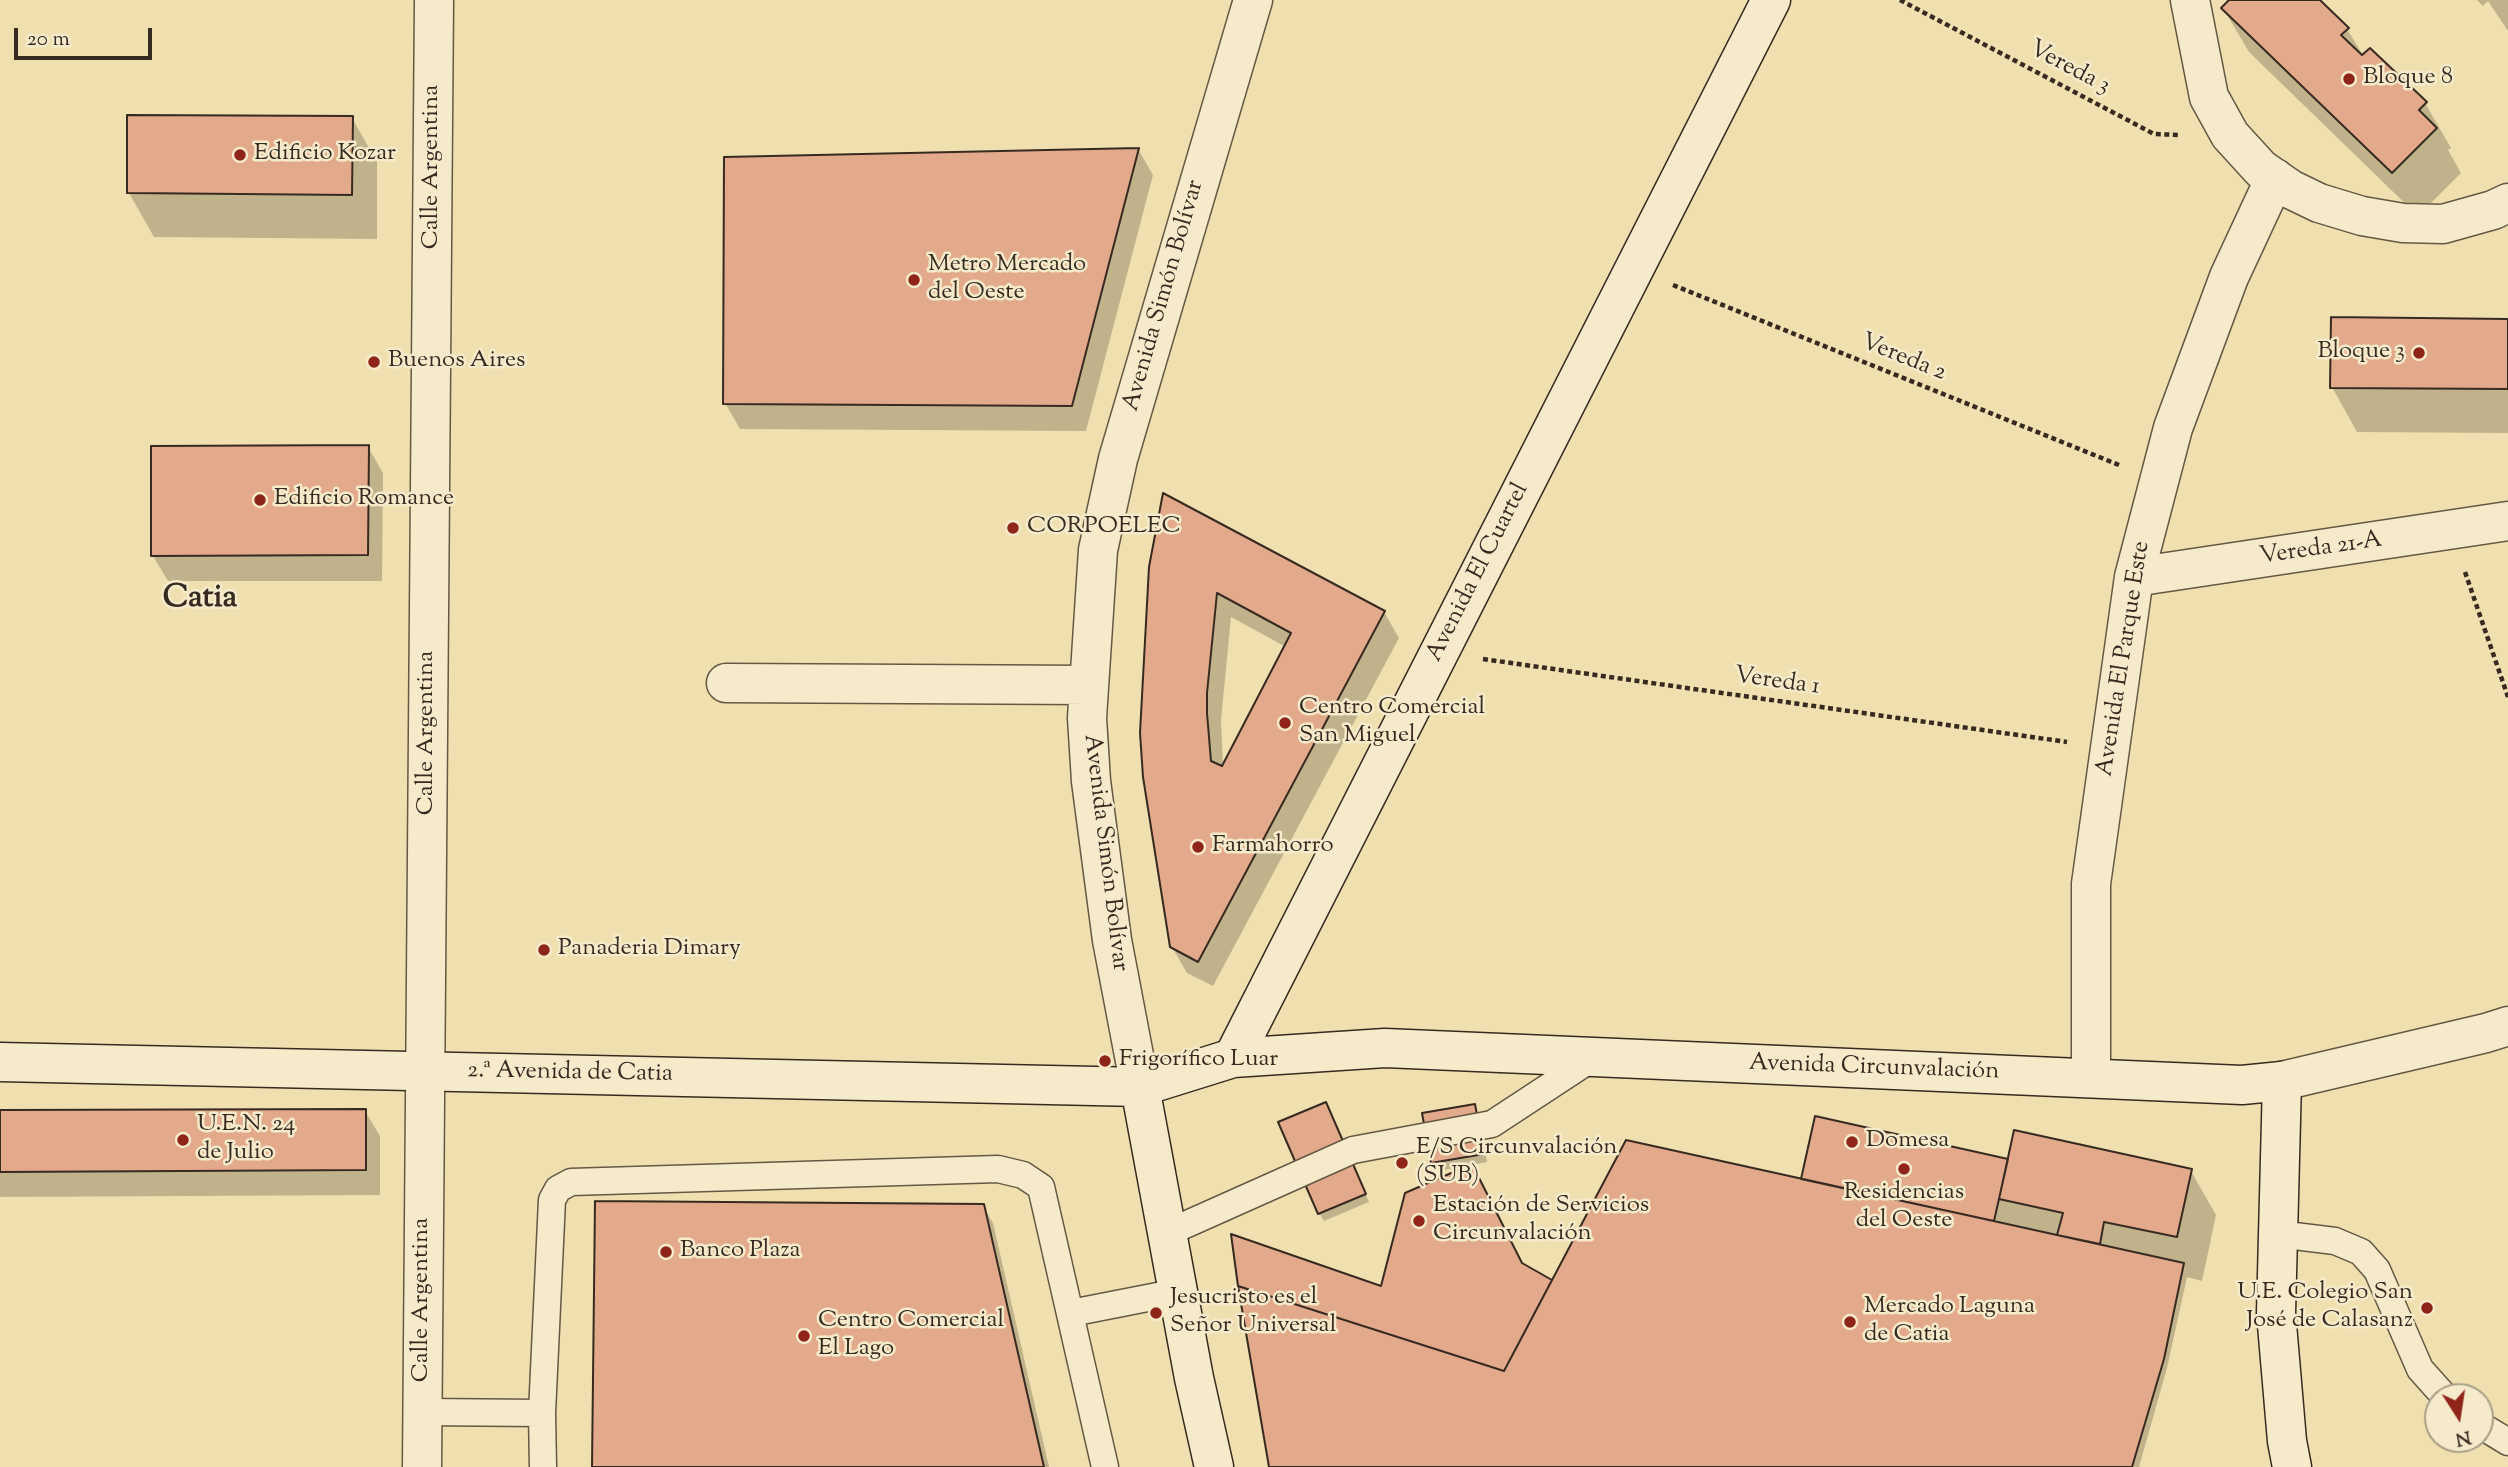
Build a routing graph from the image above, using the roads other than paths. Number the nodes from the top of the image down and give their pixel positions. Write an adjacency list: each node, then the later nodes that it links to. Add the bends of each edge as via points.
1 (434, 0): 15 (street, Calle Argentina)
2 (1253, 0): 10 (street, Avenida Simón Bolívar, via 1118,459 1098,550)
3 (1771, 0): 13 (street, Avenida El Cuartel)
4 (2190, 0): 5 (street, via 2209,97 2230,135)
5 (2275, 178): 6 (street, via 2319,203 2403,223 2443,224); 8 (street, Avenida El Parque Este, via 2229,277 2173,428)
6 (2508, 203)
7 (2508, 521): 8 (street, Vereda 21-A)
8 (2134, 577): 16 (street, Avenida El Parque Este, via 2091,884)
9 (726, 683): 10 (street)
10 (1089, 685): 18 (street, Avenida Simón Bolívar, via 1091,781 1112,940)
11 (2508, 1026): 17 (street, Avenida Circunvalación)
12 (1594, 1057): 13 (street, Avenida Circunvalación, via 1385,1048); 16 (street, Avenida Circunvalación); 19 (lane, via 1492,1124 1353,1150)
13 (1233, 1058): 18 (street)
14 (0, 1062): 15 (street, 2.ª Avenida de Catia)
15 (425, 1070): 18 (street, 2.ª Avenida de Catia); 24 (street, Calle Argentina)
16 (2091, 1078): 17 (street, Avenida Circunvalación, via 2242,1085)
17 (2282, 1081): 20 (street)
18 (1140, 1087): 19 (street, Avenida Simón Bolívar)
19 (1167, 1233): 21 (street, Avenida Simón Bolívar)
20 (2278, 1234): 23 (lane, via 2335,1241 2361,1252 2377,1270 2420,1369); 30 (street, via 2276,1313)
21 (1178, 1292): 22 (lane); 29 (street, Avenida Simón Bolívar)
22 (1071, 1314): 25 (lane, via 1041,1187 1023,1175 998,1169 571,1182 558,1189 552,1200); 28 (lane)
23 (2432, 1383)
24 (422, 1412): 25 (lane); 26 (street, Calle Argentina)
25 (542, 1413): 27 (lane)
26 (422, 1467)
27 (543, 1467)
28 (1105, 1467)
29 (1214, 1467)
30 (2292, 1467)

